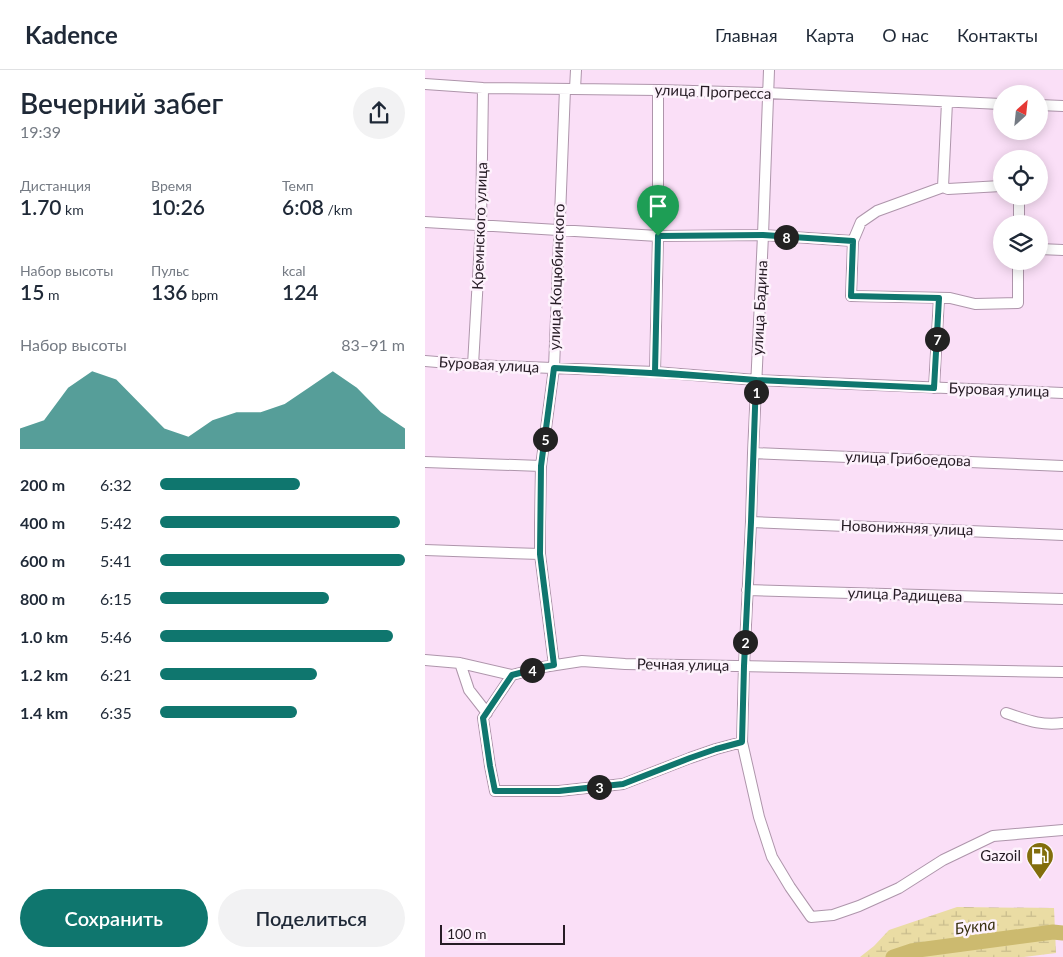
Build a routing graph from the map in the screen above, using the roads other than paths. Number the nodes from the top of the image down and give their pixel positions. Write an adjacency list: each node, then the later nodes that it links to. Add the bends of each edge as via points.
1 (576, 70): 5 (street, улица Коцюбинского)
2 (769, 70): 7 (street, улица Бадина)
3 (425, 84): 4 (street, улица Прогресса)
4 (483, 88): 5 (street, улица Прогресса); 15 (street, Кремнского улица)
5 (570, 89): 6 (street, улица Прогресса); 16 (street, улица Коцюбинского)
6 (658, 90): 7 (street, улица Прогресса); 18 (street)
7 (768, 93): 8 (street, улица Прогресса); 17 (street, улица Бадина)
8 (947, 102): 9 (street, улица Прогресса); 13 (street)
9 (993, 104)
10 (1048, 105): 11 (street)
11 (1063, 106)
12 (993, 186): 13 (street)
13 (943, 188): 19 (street, via 877,211 861,222)
14 (425, 222): 15 (street)
15 (481, 225): 16 (street); 25 (street, Кремнского улица)
16 (559, 229): 18 (street); 26 (street, улица Коцюбинского)
17 (763, 235): 18 (street); 19 (street); 28 (street, улица Бадина)
18 (658, 236): 27 (street)
19 (853, 241): 23 (street, via 851,296)
20 (1048, 249): 21 (street)
21 (1063, 250)
22 (1018, 270): 23 (street, via 1017,303 975,304)
23 (939, 298): 29 (street)
24 (425, 362): 25 (street, Буровая улица)
25 (473, 365): 26 (street, Буровая улица)
26 (554, 368): 27 (street, Буровая улица); 33 (street, улица Коцюбинского)
27 (655, 372): 28 (street, Буровая улица)
28 (756, 380): 29 (street, Буровая улица); 31 (street, улица Бадина)
29 (934, 388): 30 (street, Буровая улица)
30 (1063, 392)
31 (753, 453): 34 (street, улица Грибоедова); 35 (street, улица Бадина)
32 (425, 462): 33 (street)
33 (541, 466): 38 (street, улица Коцюбинского)
34 (1063, 466)
35 (751, 522): 36 (street, Новонижняя улица); 39 (street, улица Бадина)
36 (1063, 535)
37 (425, 550): 38 (street)
38 (540, 554): 43 (street, улица Коцюбинского)
39 (747, 590): 40 (street, улица Радищева); 44 (street, улица Бадина)
40 (1063, 600)
41 (425, 660): 42 (street, Речная улица)
42 (461, 663): 46 (street, Речная улица); 47 (street, via 469,690)
43 (554, 665): 44 (street, Речная улица, via 582,661); 46 (street, Речная улица)
44 (744, 666): 45 (street, Речная улица); 50 (street, улица Бадина)
45 (1063, 672)
46 (512, 675): 47 (street)
47 (487, 713): 50 (street, via 483,718 495,791 559,791 623,784)
48 (1006, 713): 49 (street, via 1049,725)
49 (1063, 723)
50 (742, 742): 51 (street, улица Бадина, via 772,858 811,917 833,915 859,906 899,888 943,860 993,836)
51 (1063, 830)

